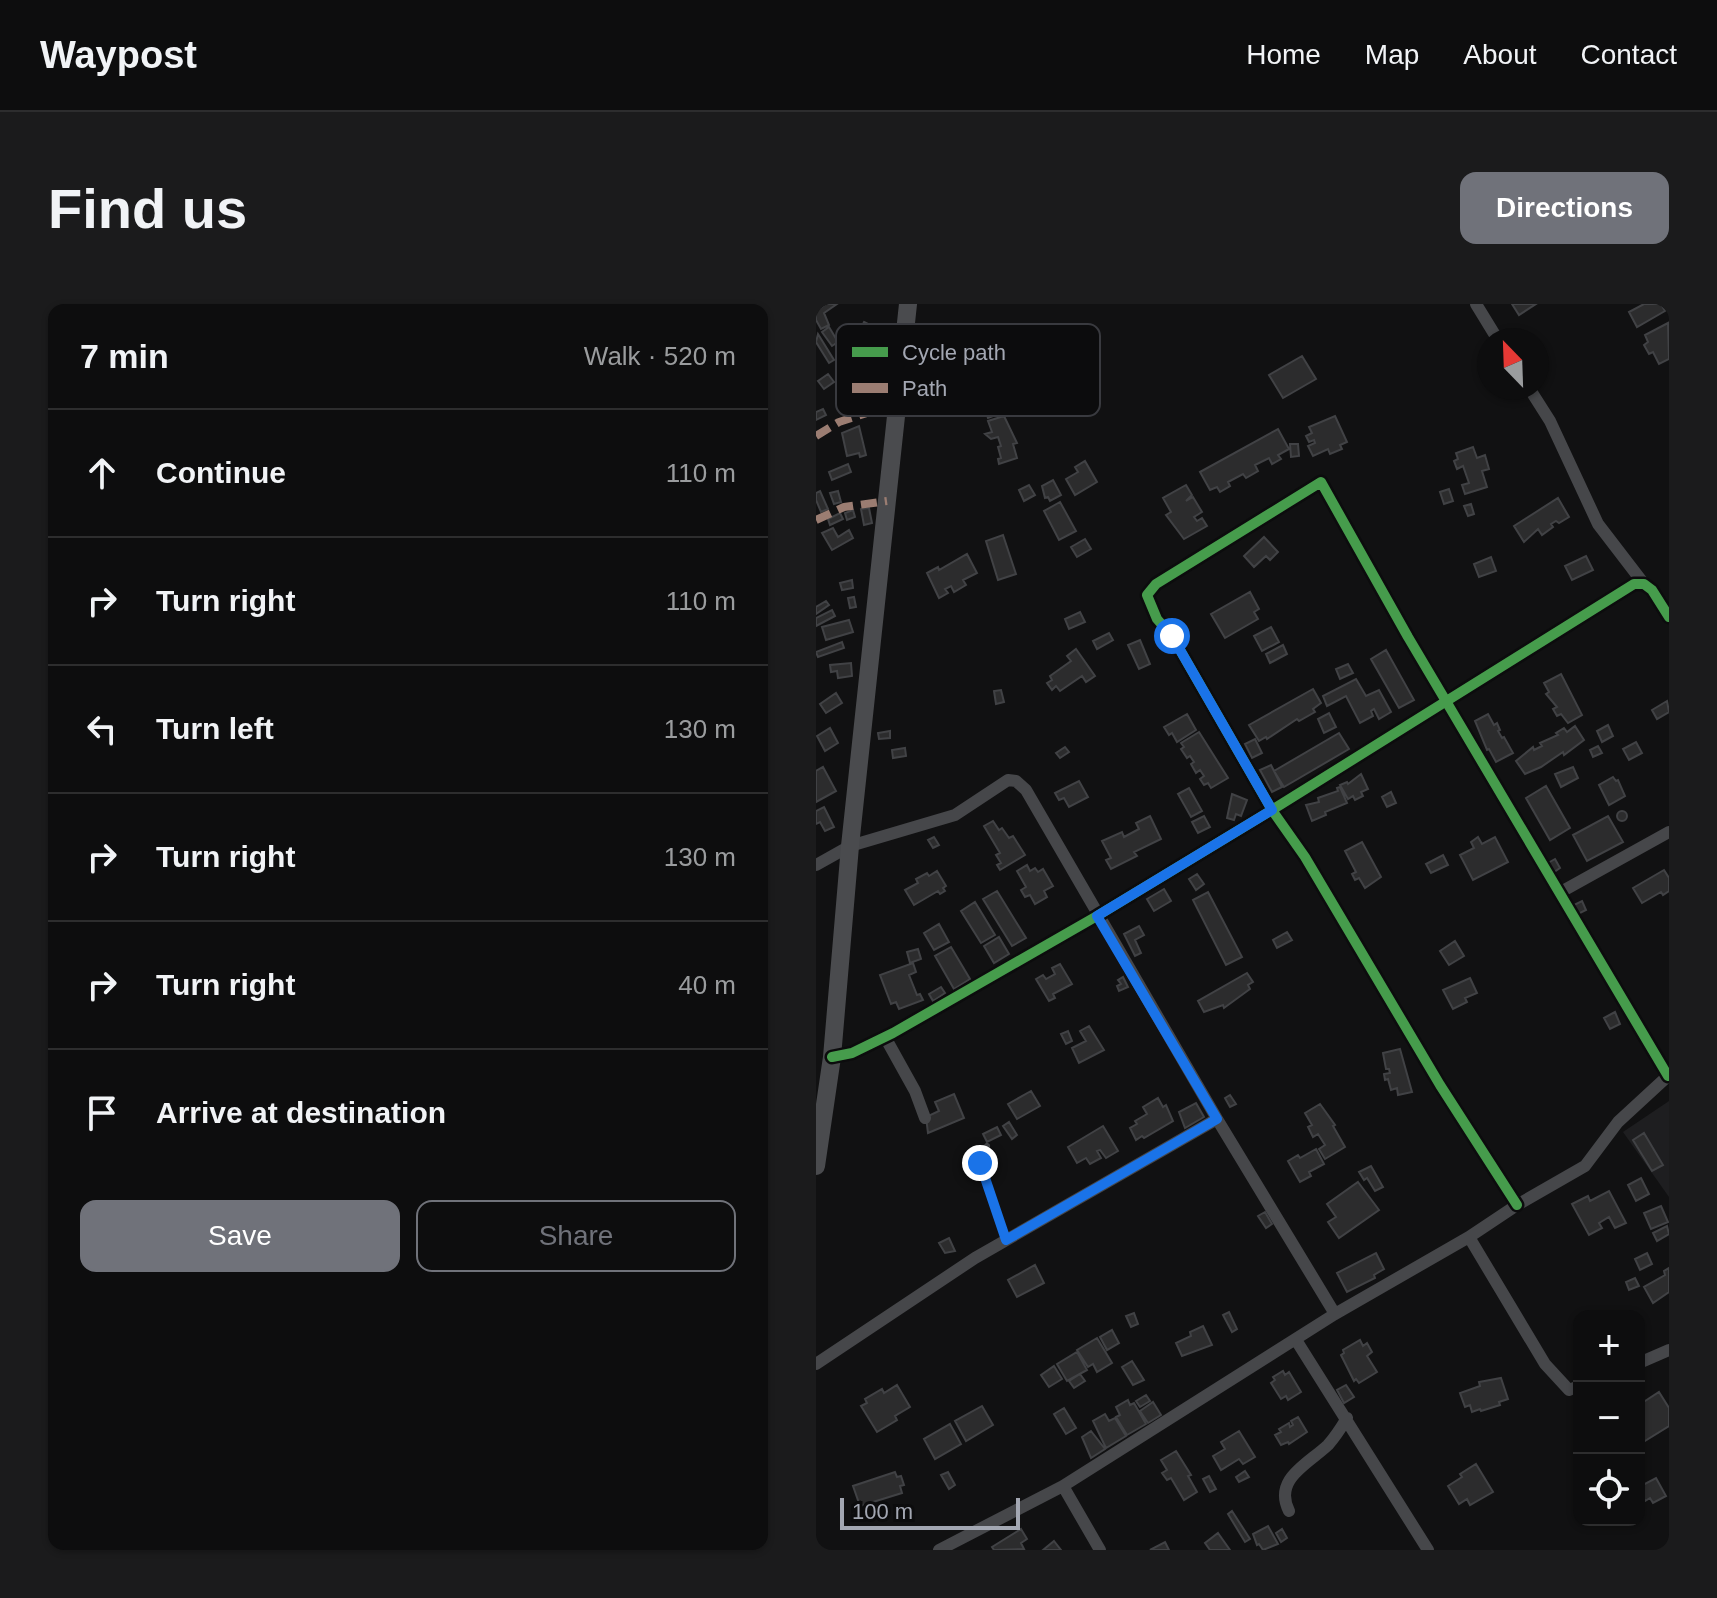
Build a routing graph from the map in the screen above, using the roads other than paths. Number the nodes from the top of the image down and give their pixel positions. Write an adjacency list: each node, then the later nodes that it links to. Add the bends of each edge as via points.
1 (908, 304): 3 (street)
2 (1476, 304): 4 (street)
3 (906, 324)
4 (1491, 328)
5 (1537, 400): 7 (street, via 1598,524)
6 (896, 416): 12 (street)
7 (1644, 584): 8 (street); 9 (street, via 1634,584)
8 (1669, 617)
9 (1447, 702): 10 (street); 10 (street, via 1321,482 1279,506 1156,584 1147,595); 14 (street)
10 (1272, 810): 15 (street); 23 (street)
11 (1669, 832): 14 (street)
12 (850, 846): 13 (street); 15 (street, via 955,815 1008,780 1016,781); 17 (street)
13 (816, 865)
14 (1559, 893): 18 (street)
15 (1097, 916): 16 (street); 20 (street)
16 (885, 1037): 17 (street); 19 (street)
17 (832, 1057): 22 (street)
18 (1669, 1076): 23 (street, via 1618,1122 1585,1166)
19 (925, 1118)
20 (1217, 1119): 25 (street); 26 (street)
21 (987, 1146): 25 (lane, via 980,1163)
22 (816, 1166)
23 (1517, 1205): 24 (street)
24 (1469, 1237): 26 (street); 31 (street, via 1545,1364)
25 (1006, 1240): 30 (street)
26 (1335, 1314): 27 (street)
27 (1296, 1340): 32 (street); 33 (street)
28 (1669, 1350): 29 (street)
29 (1645, 1360)
30 (816, 1364)
31 (1573, 1388)
32 (1347, 1418): 34 (street, via 1329,1444 1289,1478 1284,1490); 37 (street)
33 (1063, 1486): 35 (street); 36 (street)
34 (1289, 1511)
35 (939, 1550)
36 (1100, 1550)
37 (1428, 1550)

